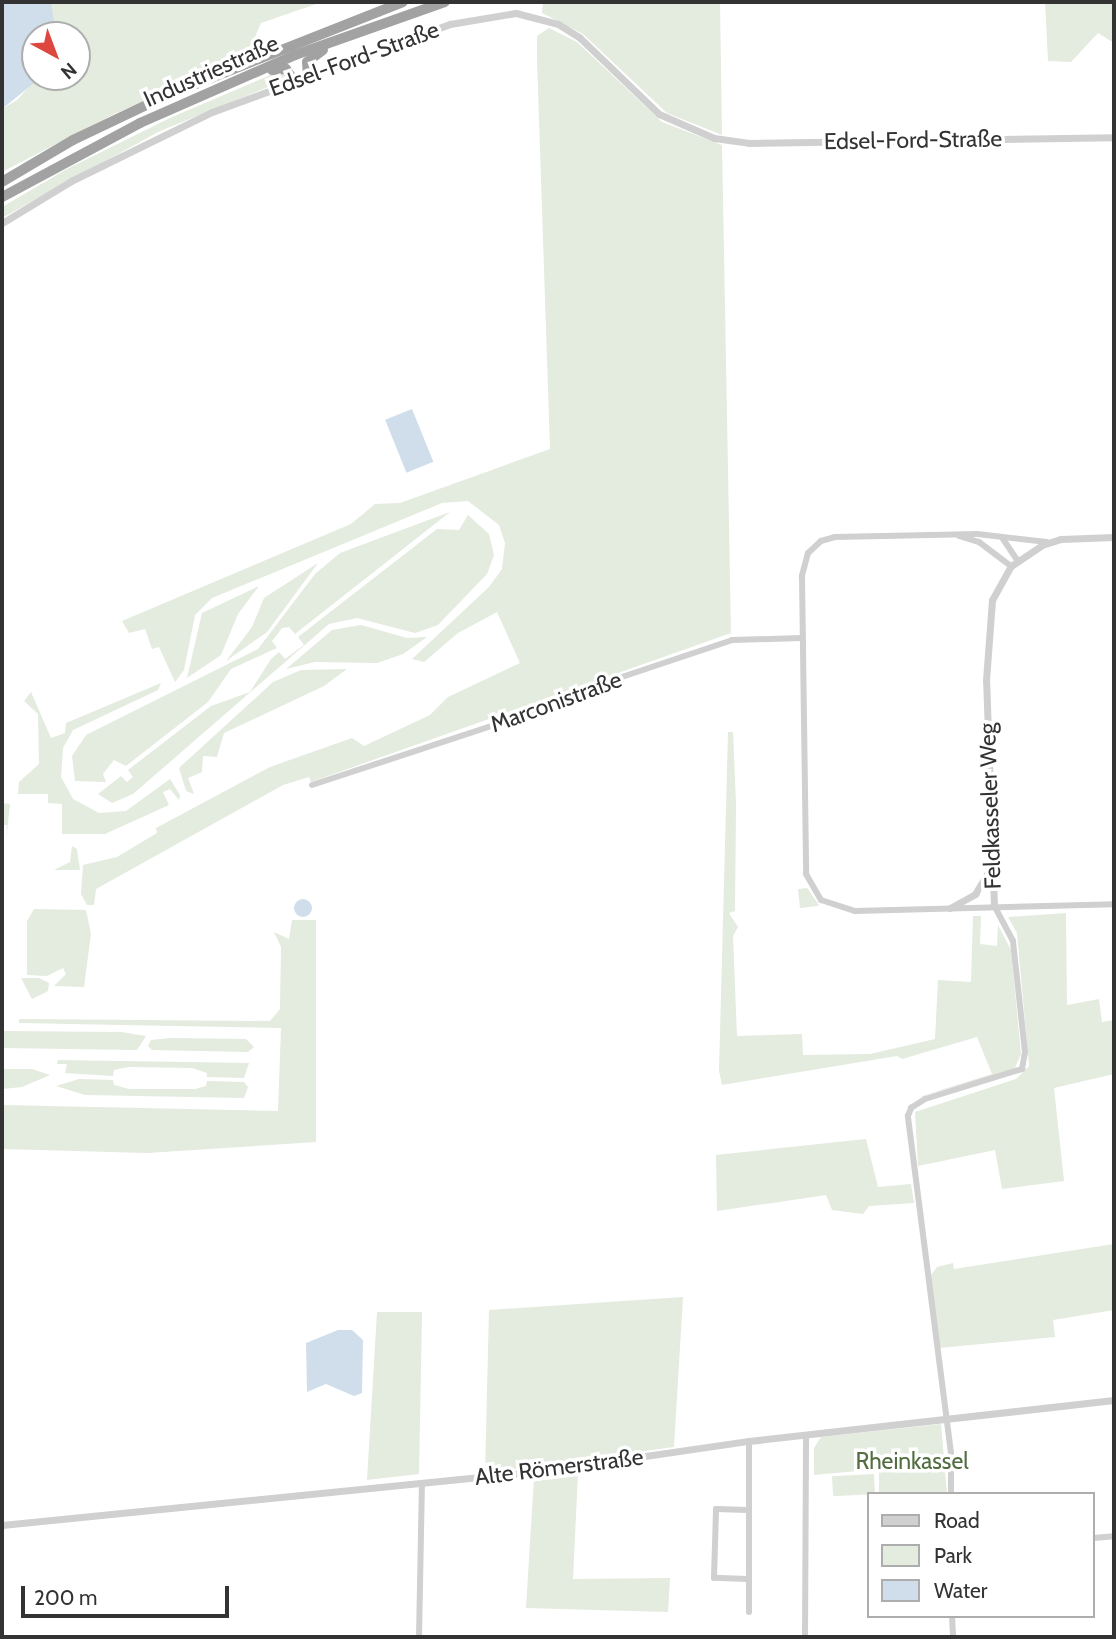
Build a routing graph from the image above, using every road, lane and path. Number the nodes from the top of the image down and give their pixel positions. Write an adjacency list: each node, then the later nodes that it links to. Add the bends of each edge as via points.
1 (403, 2): 8 (highway, Industriestraße, via 163,97 73,140)
2 (445, 2): 3 (highway, Industriestraße)
3 (372, 26): 4 (highway, via 314,55 307,62); 6 (highway, Industriestraße)
4 (308, 76): 5 (street, Edsel-Ford-Straße); 7 (street, Edsel-Ford-Straße, via 450,24 516,13 558,24 579,37 659,114 713,138 748,143)
5 (294, 81): 6 (highway, via 280,68); 10 (street, Edsel-Ford-Straße, via 128,151)
6 (228, 84): 9 (highway, Industriestraße, via 101,142)
7 (1114, 137)
8 (2, 182)
9 (2, 197)
10 (2, 223)
11 (954, 534): 12 (street); 15 (street, via 979,542); 16 (street, via 835,537 814,546 802,576)
12 (999, 537): 14 (street); 15 (street, via 1010,545)
13 (1114, 537): 14 (street)
14 (1050, 542): 15 (street)
15 (1014, 563): 18 (street, Feldkasseler Weg, via 992,600 988,635)
16 (802, 638): 17 (street, Marconistraße, via 732,640 580,691 546,708); 21 (street, via 806,874 811,889 835,908)
17 (312, 785)
18 (990, 868): 20 (street, Feldkasseler Weg); 21 (street, via 975,894)
19 (1114, 904): 20 (street)
20 (995, 906): 21 (street); 23 (street, Feldkasseler Weg, via 1013,941 1025,1052 1022,1069 925,1099 911,1108 908,1116)
21 (950, 908)
22 (1114, 1400): 23 (street, Alte Römerstraße)
23 (945, 1421): 24 (street, Alte Römerstraße); 27 (street, Feldkasseler Weg)
24 (806, 1435): 25 (street, Alte Römerstraße); 36 (street)
25 (749, 1441): 26 (street, Alte Römerstraße); 28 (street)
26 (422, 1484): 29 (street, Alte Römerstraße); 35 (street)
27 (951, 1492)
28 (748, 1510): 32 (street); 32 (street, via 716,1509 714,1578)
29 (2, 1525)
30 (1114, 1536): 31 (street)
31 (1095, 1538)
32 (747, 1579): 33 (street)
33 (749, 1612)
34 (952, 1618): 37 (street)
35 (419, 1637)
36 (805, 1637)
37 (953, 1637)

